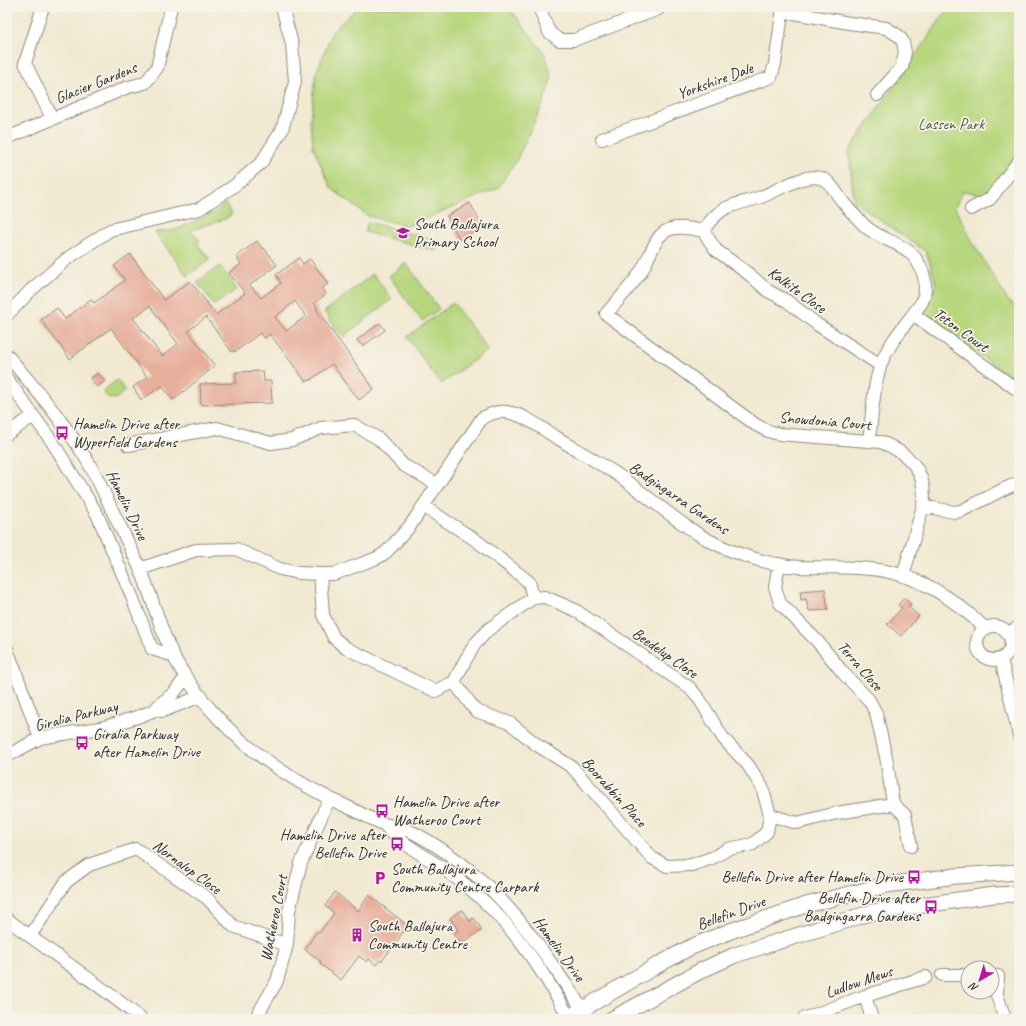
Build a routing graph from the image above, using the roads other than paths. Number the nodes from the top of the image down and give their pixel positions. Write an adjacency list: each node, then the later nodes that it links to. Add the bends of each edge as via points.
1 (43, 7): 8 (street, via 25,63)
2 (171, 7): 8 (street, Glacier Gardens, via 157,68 145,83 128,86)
3 (282, 7): 15 (street, via 292,44 295,82 282,130 261,163 234,186 199,209 110,230 68,258)
4 (539, 7): 5 (street, via 549,32 559,40 574,40)
5 (661, 7)
6 (783, 9): 7 (street, via 886,28 899,36 905,52 902,67); 10 (street, Yorkshire Dale, via 771,77)
7 (877, 95)
8 (52, 118): 9 (street, Glacier Gardens)
9 (7, 138)
10 (602, 139)
11 (1019, 161): 12 (street, via 990,199)
12 (971, 209)
13 (703, 231): 14 (street, via 716,214 726,208 804,178 817,177 831,184 842,201 865,226 879,236 904,247 916,258 923,273 925,289 922,302); 17 (street, Kalkite Close, via 716,250 750,274 768,291); 22 (street, Snowdonia Court, via 680,228 660,235 641,271 606,314 756,425 768,431)
14 (913, 314): 17 (street); 19 (street, Teton Court)
15 (7, 315)
16 (10, 359): 18 (street, Hamelin Drive); 29 (street, Hamelin Drive, via 46,401 91,468)
17 (880, 365): 22 (street)
18 (7, 378): 20 (street, Hamelin Drive)
19 (1019, 391)
20 (33, 416): 21 (street); 37 (street, Hamelin Drive, via 97,514 152,649)
21 (7, 434)
22 (869, 441): 27 (street, Snowdonia Court, via 881,442 895,448 914,465 924,485)
23 (128, 445): 25 (street, via 217,428 271,443 292,440 321,428 354,425 378,439 403,465)
24 (1019, 483): 27 (street, via 961,511)
25 (437, 484): 26 (street, Badgingarra Gardens); 28 (street, Badgingarra Gardens, via 482,418 502,411 512,413 520,415 615,474 697,534 725,549)
26 (423, 506): 30 (street, Badgingarra Gardens, via 399,540 385,553 334,574); 32 (street, via 477,541 529,582)
27 (924, 506): 31 (street, Snowdonia Court)
28 (779, 564): 31 (street, Badgingarra Gardens, via 884,571); 47 (street, Terra Close, via 775,587 780,603 869,700 876,713)
29 (140, 569): 30 (street, Badgingarra Gardens, via 196,550 236,549 280,569); 37 (street, Hamelin Drive)
30 (320, 574): 40 (street, via 323,615 334,638 346,648 435,691)
31 (904, 576): 34 (street, Badgingarra Gardens, via 932,588)
32 (533, 598): 40 (street, via 484,634 475,644); 48 (street, Beedelup Close, via 545,597 575,610 690,688 723,738 748,765 762,787)
33 (1019, 627): 35 (street)
34 (986, 629): 35 (street, via 997,627); 38 (street, via 978,637 978,648 984,657)
35 (1007, 634): 38 (street, via 1009,651)
36 (7, 649): 44 (street)
37 (174, 656): 39 (street, Hamelin Drive)
38 (1001, 659): 43 (street)
39 (186, 677): 41 (street, Hamelin Drive); 42 (street, Giralia Parkway, via 174,693)
40 (454, 682): 51 (street, Boorabbin Place, via 476,711 510,723 536,745 572,767 652,858 667,866 691,865)
41 (201, 696): 42 (street, Giralia Parkway, via 163,711); 46 (street, Hamelin Drive, via 220,719 263,759)
42 (155, 710): 44 (street, Giralia Parkway, via 105,727)
43 (1019, 736)
44 (40, 738): 45 (street, Giralia Parkway)
45 (7, 756)
46 (329, 799): 49 (street, Hamelin Drive); 56 (street, Watheroo Court, via 301,863 289,911)
47 (893, 804): 48 (street, via 837,813 797,823); 50 (street, via 905,815)
48 (770, 815): 51 (street, Beedelup Close, via 768,832 753,844)
49 (382, 823): 62 (street, Hamelin Drive, via 404,828 416,834 450,854 486,884 540,947); 63 (street, Hamelin Drive, via 399,839 480,897 512,931 541,972)
50 (911, 846)
51 (728, 849)
52 (1019, 872): 62 (main road, Bellefin Drive, via 956,876 886,885 806,905 691,947)
53 (1019, 894): 66 (main road, via 994,895 866,914 735,955)
54 (7, 919): 55 (street)
55 (30, 936): 56 (street, Nornalup Close, via 66,882 89,865 136,849 207,898 233,926); 64 (street)
56 (288, 945): 65 (street, Watheroo Court, via 277,980)
57 (942, 975): 58 (street)
58 (960, 975)
59 (926, 977): 60 (street, Ludlow Mews)
60 (865, 996): 67 (street, Ludlow Mews); 68 (street)
61 (999, 1000): 69 (street)
62 (585, 1014): 63 (main road, Bellefin Drive)
63 (568, 1018)
64 (141, 1019)
65 (255, 1019)
66 (612, 1019)
67 (803, 1019)
68 (872, 1019)
69 (1005, 1019)

